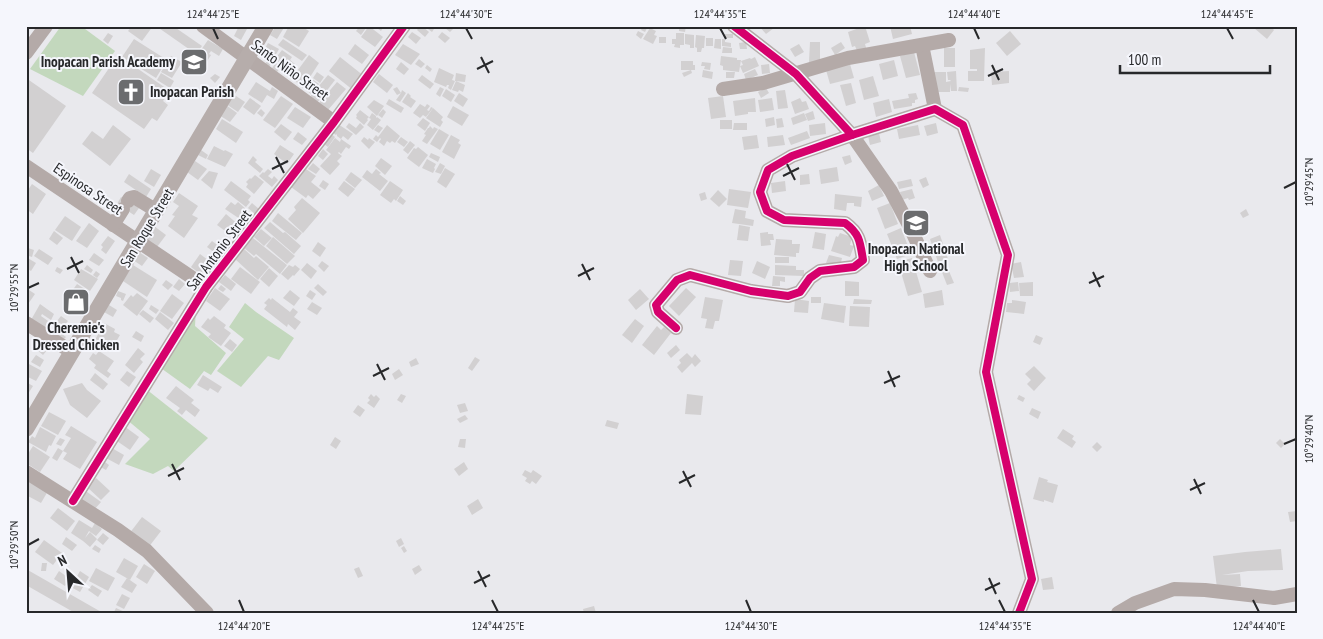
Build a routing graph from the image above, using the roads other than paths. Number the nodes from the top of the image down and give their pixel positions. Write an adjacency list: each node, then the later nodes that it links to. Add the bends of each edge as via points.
1 (46, 26): 8 (street)
2 (203, 26): 9 (street, Santo Niño Street)
3 (266, 26): 9 (main road, San Roque Street)
4 (404, 26): 13 (street, San Antonio Street)
5 (734, 26): 10 (street)
6 (949, 40): 7 (street)
7 (922, 45): 10 (street, via 848,58); 12 (street)
8 (26, 53)
9 (247, 59): 13 (street, Santo Niño Street); 16 (main road, San Roque Street)
10 (796, 74): 11 (street); 14 (street)
11 (723, 89)
12 (935, 109): 14 (street); 29 (street, via 963,125 1008,256 986,372 1032,579)
13 (334, 122): 20 (street, San Antonio Street)
14 (852, 135): 19 (street, via 891,191); 22 (street, via 792,156 768,170 760,192 767,211 784,220 845,223 859,238 863,260 854,267 820,272 810,278 800,292 788,296 751,291 690,275 676,280 656,305 658,312)
15 (26, 166): 17 (street, Espinosa Street)
16 (157, 211): 17 (street, via 134,197 130,198); 18 (main road, San Roque Street)
17 (113, 225): 18 (street, Espinosa Street)
18 (138, 242): 20 (street, Espinosa Street); 23 (main road, San Roque Street)
19 (930, 271)
20 (206, 287): 26 (street, San Antonio Street)
21 (26, 324): 23 (street)
22 (676, 328)
23 (72, 352): 24 (main road, San Roque Street)
24 (26, 429)
25 (26, 472): 26 (street)
26 (73, 501): 28 (street, via 147,550)
27 (1297, 594): 30 (street, via 1274,598 1174,588 1135,602)
28 (207, 613)
29 (1019, 613)
30 (1118, 613)

